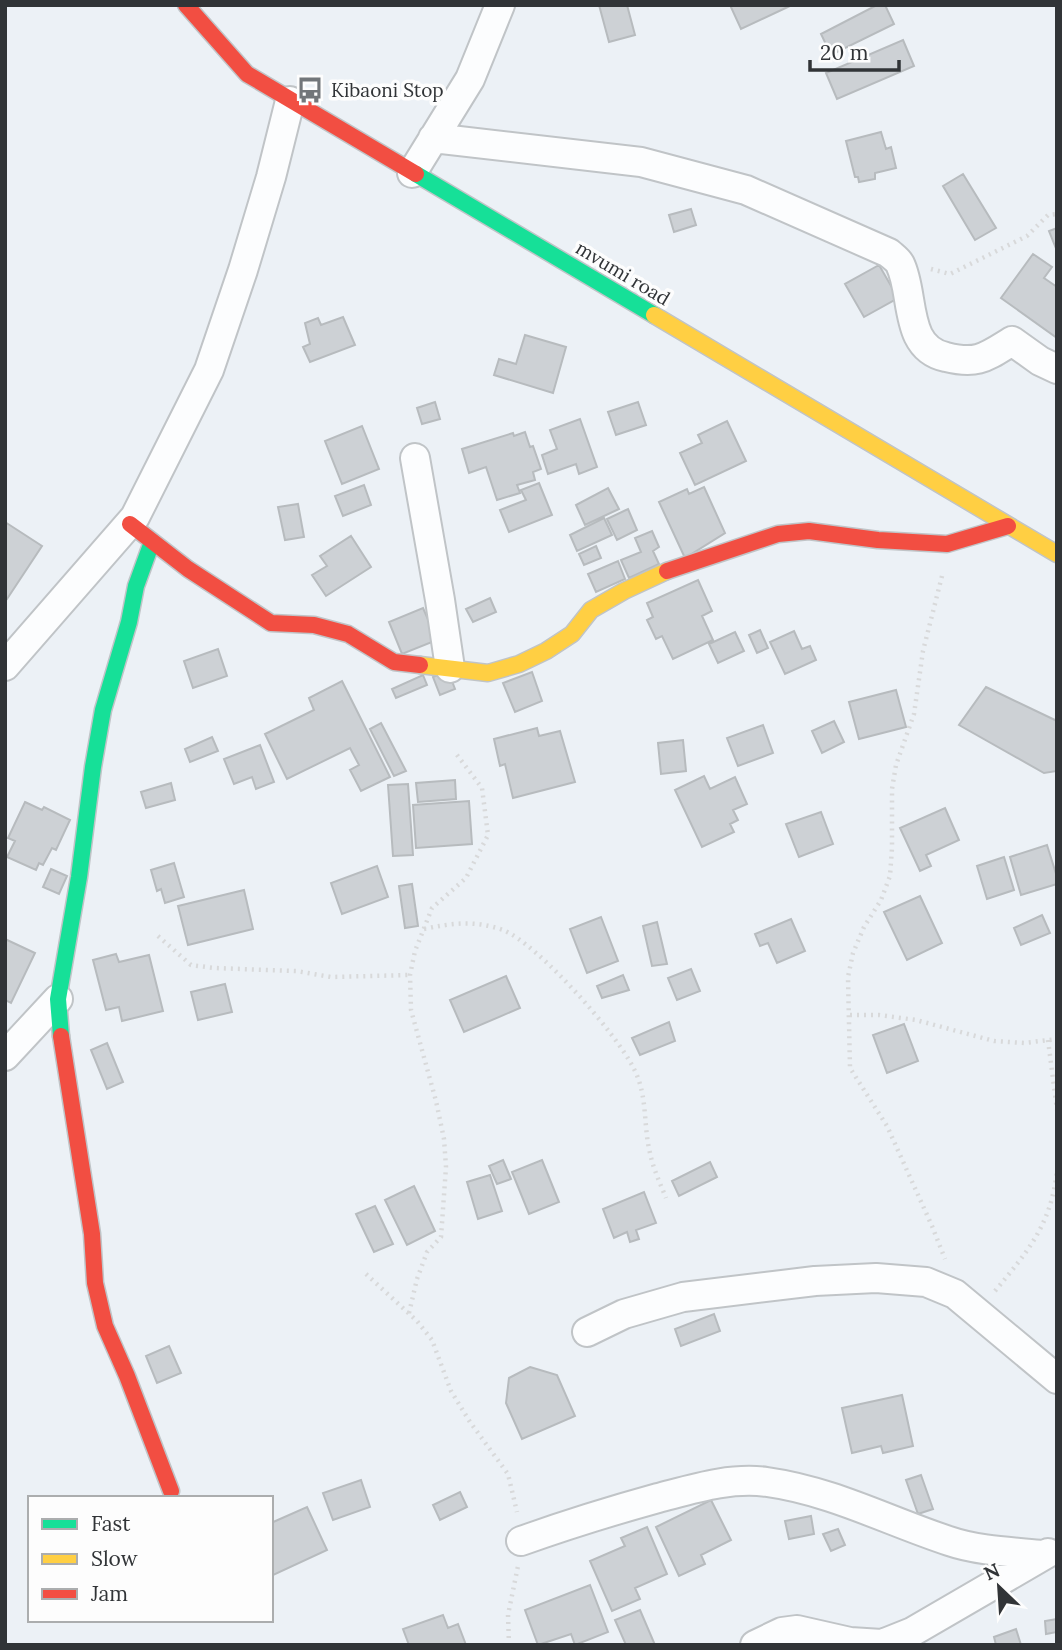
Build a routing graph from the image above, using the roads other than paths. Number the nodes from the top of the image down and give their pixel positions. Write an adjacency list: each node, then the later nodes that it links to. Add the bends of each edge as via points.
1 (186, 5): 3 (street, mvumi road, via 247,74)
2 (500, 5): 4 (street, via 470,79)
3 (290, 101): 5 (street, mvumi road); 8 (street, via 243,270 209,370)
4 (433, 138): 5 (street); 6 (street, via 641,162 746,190 889,253 899,262 915,330 938,355 960,360 985,358 1012,341)
5 (412, 173): 9 (street, mvumi road)
6 (1057, 369)
7 (415, 458): 13 (street)
8 (130, 524): 10 (street); 12 (street)
9 (1008, 526): 11 (street, mvumi road); 13 (street, via 947,544 809,531 778,534 624,590 591,610 572,634 519,664 488,673)
10 (152, 541): 13 (street, via 271,623 314,625 348,634 394,662); 14 (street, via 103,710)
11 (1057, 554)
12 (5, 666)
13 (450, 668)
14 (58, 999): 15 (street); 18 (street, via 95,1283)
15 (5, 1056)
16 (587, 1332): 17 (street, via 624,1314 683,1297 815,1281 876,1278 926,1282 979,1311)
17 (1057, 1379)
18 (171, 1491)
19 (521, 1541): 20 (street, via 678,1493 729,1481 765,1481 860,1506 951,1542 1002,1551)
20 (1050, 1552): 21 (street, via 912,1632 881,1644 797,1630)
21 (755, 1645)

